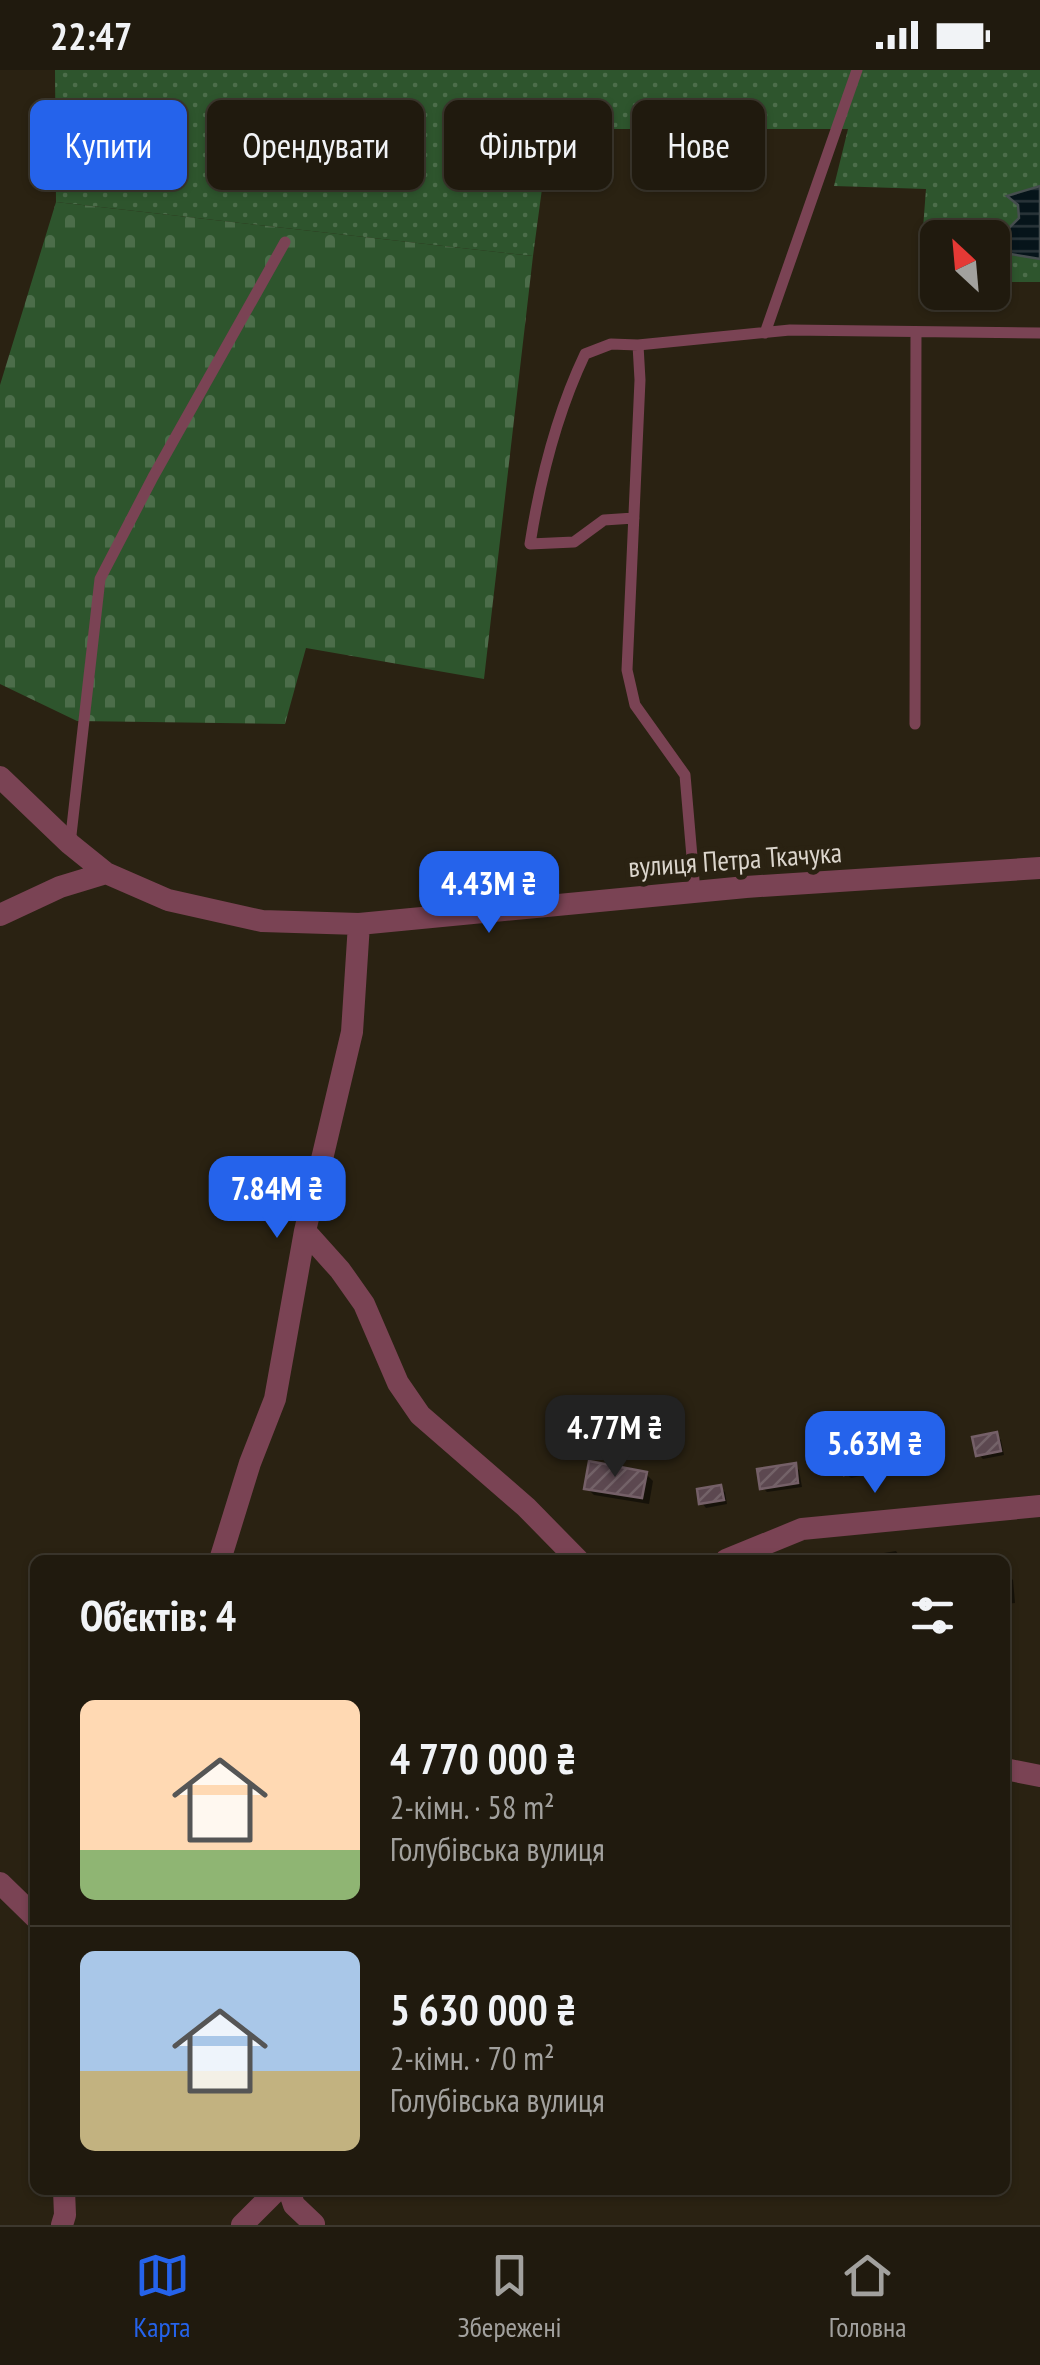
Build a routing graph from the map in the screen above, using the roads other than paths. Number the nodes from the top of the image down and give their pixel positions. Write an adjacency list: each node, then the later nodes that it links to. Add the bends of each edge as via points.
1 (857, 70): 4 (lane)
2 (285, 242): 10 (lane, via 100,580)
3 (916, 332): 4 (lane); 5 (lane); 8 (lane)
4 (765, 333): 6 (lane)
5 (1040, 333)
6 (638, 345): 7 (lane); 7 (lane, via 611,344 585,354 552,446 530,544 574,542 604,520)
7 (634, 518): 13 (lane, via 627,670 635,705 686,775)
8 (915, 724)
9 (0, 776): 10 (street, вулиця Петра Ткачука)
10 (70, 844): 12 (street, вулиця Петра Ткачука)
11 (1040, 868): 13 (street, вулиця Петра Ткачука)
12 (106, 872): 14 (street); 15 (street, вулиця Петра Ткачука, via 168,900 262,920)
13 (694, 892): 15 (street, вулиця Петра Ткачука)
14 (0, 915)
15 (359, 924): 16 (street, via 352,1032)
16 (305, 1230): 18 (street, via 274,1400); 19 (street, via 364,1304 398,1383 420,1415)
17 (1040, 1506): 20 (street, via 802,1530)
18 (222, 1555)
19 (573, 1555)
20 (739, 1555)
21 (1010, 1770): 22 (street)
22 (1040, 1776)
23 (0, 1883): 24 (street)
24 (30, 1912)
25 (64, 2195): 29 (street)
26 (272, 2195): 30 (street)
27 (291, 2195): 28 (street)
28 (314, 2224)
29 (62, 2225)
30 (242, 2225)

